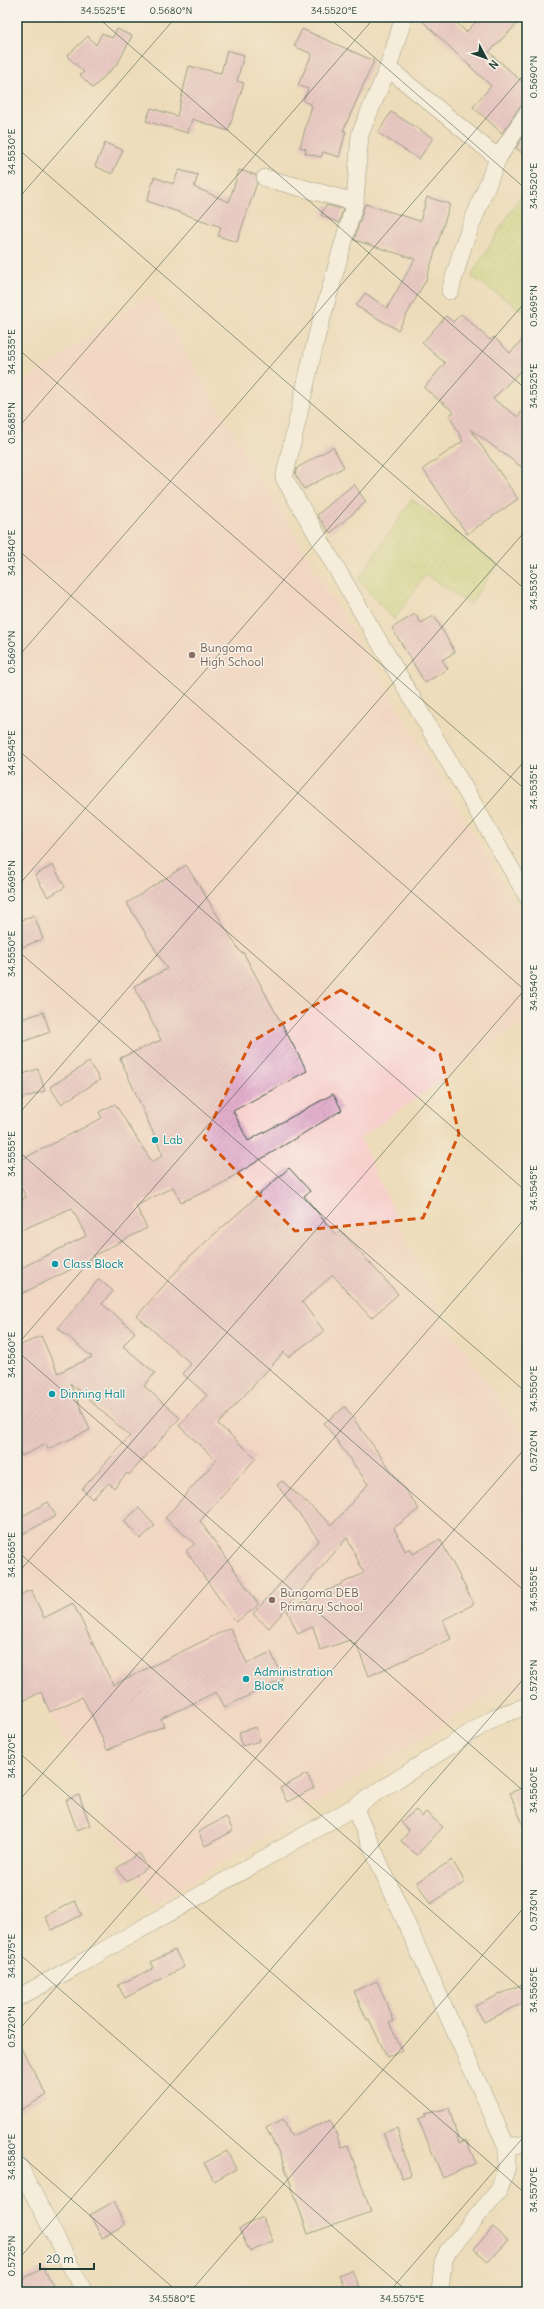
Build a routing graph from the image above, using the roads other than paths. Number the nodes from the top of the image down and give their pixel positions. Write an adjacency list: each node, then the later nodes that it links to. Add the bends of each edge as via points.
1 (404, 17): 2 (street)
2 (388, 68): 4 (street); 6 (street, via 360,134)
3 (527, 113): 4 (street)
4 (498, 158): 7 (street, via 464,244)
5 (266, 178): 6 (street)
6 (355, 202): 8 (street, via 317,335 284,478)
7 (450, 291)
8 (527, 896)
9 (527, 1706): 10 (street, via 495,1717)
10 (354, 1806): 11 (street); 13 (street)
11 (17, 1998)
12 (527, 2144): 13 (street)
13 (507, 2147): 16 (street, via 507,2167 499,2190 448,2251 443,2262)
14 (17, 2162): 15 (street)
15 (84, 2292)
16 (440, 2292)

